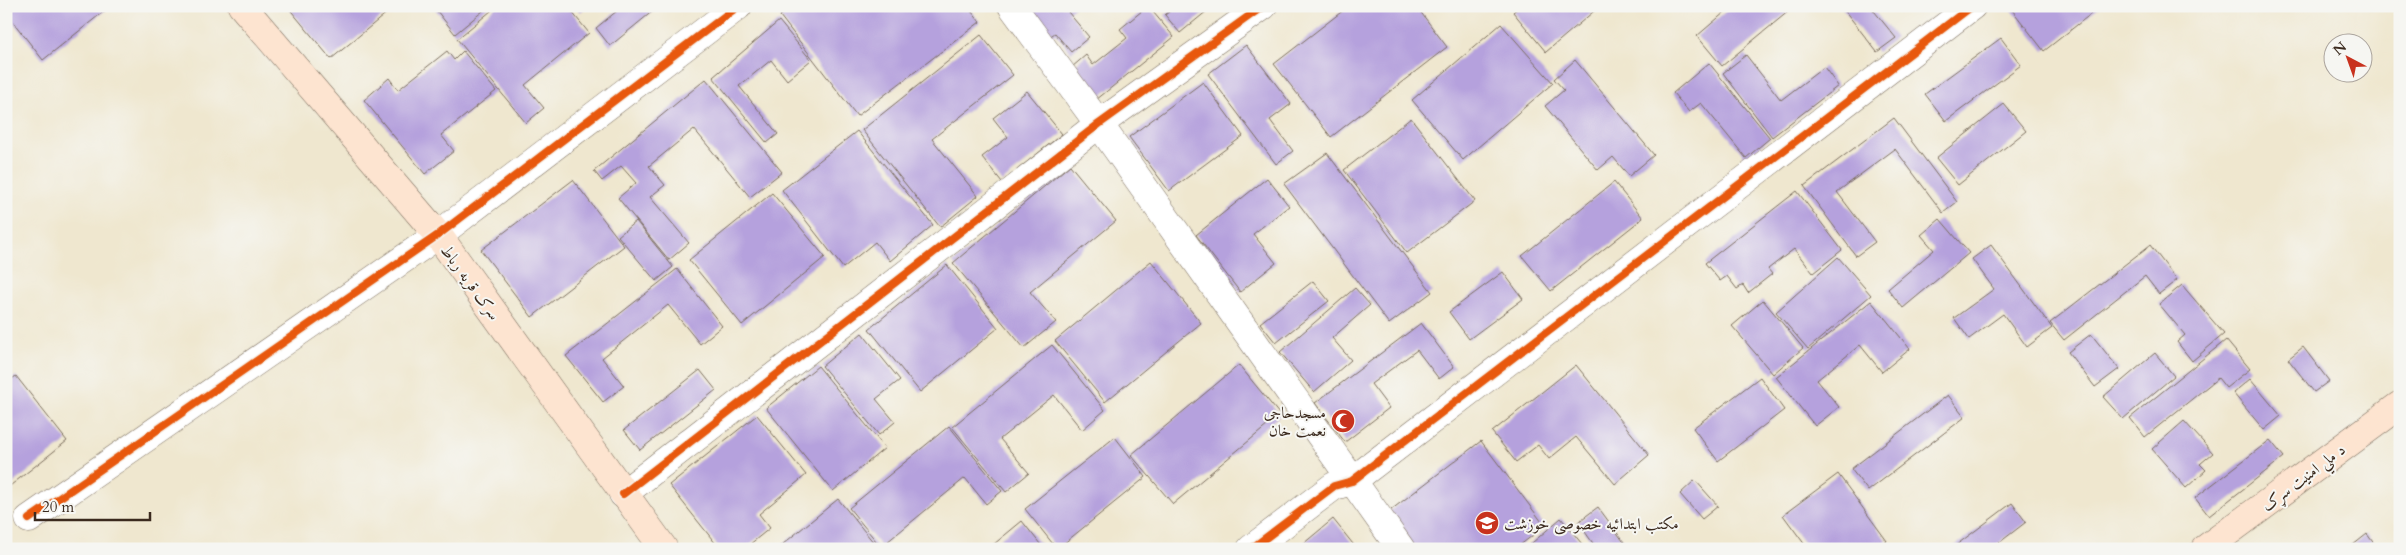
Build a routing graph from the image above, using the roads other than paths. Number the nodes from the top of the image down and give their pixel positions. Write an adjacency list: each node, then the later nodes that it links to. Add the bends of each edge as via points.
1 (738, 6): 7 (street)
2 (1012, 6): 6 (street)
3 (1264, 6): 6 (street)
4 (1972, 6): 9 (street)
5 (243, 7): 7 (street, سرک قریه رباط)
6 (1099, 124): 9 (street); 10 (street)
7 (438, 235): 10 (street, سرک قریه رباط); 11 (street)
8 (2400, 405): 15 (street, د ملي امنیت سړک)
9 (1352, 481): 13 (street, via 1334,486); 14 (street)
10 (623, 494): 12 (street, سرک قریه رباط)
11 (29, 519)
12 (664, 549)
13 (1252, 549)
14 (1401, 549)
15 (2205, 549)

